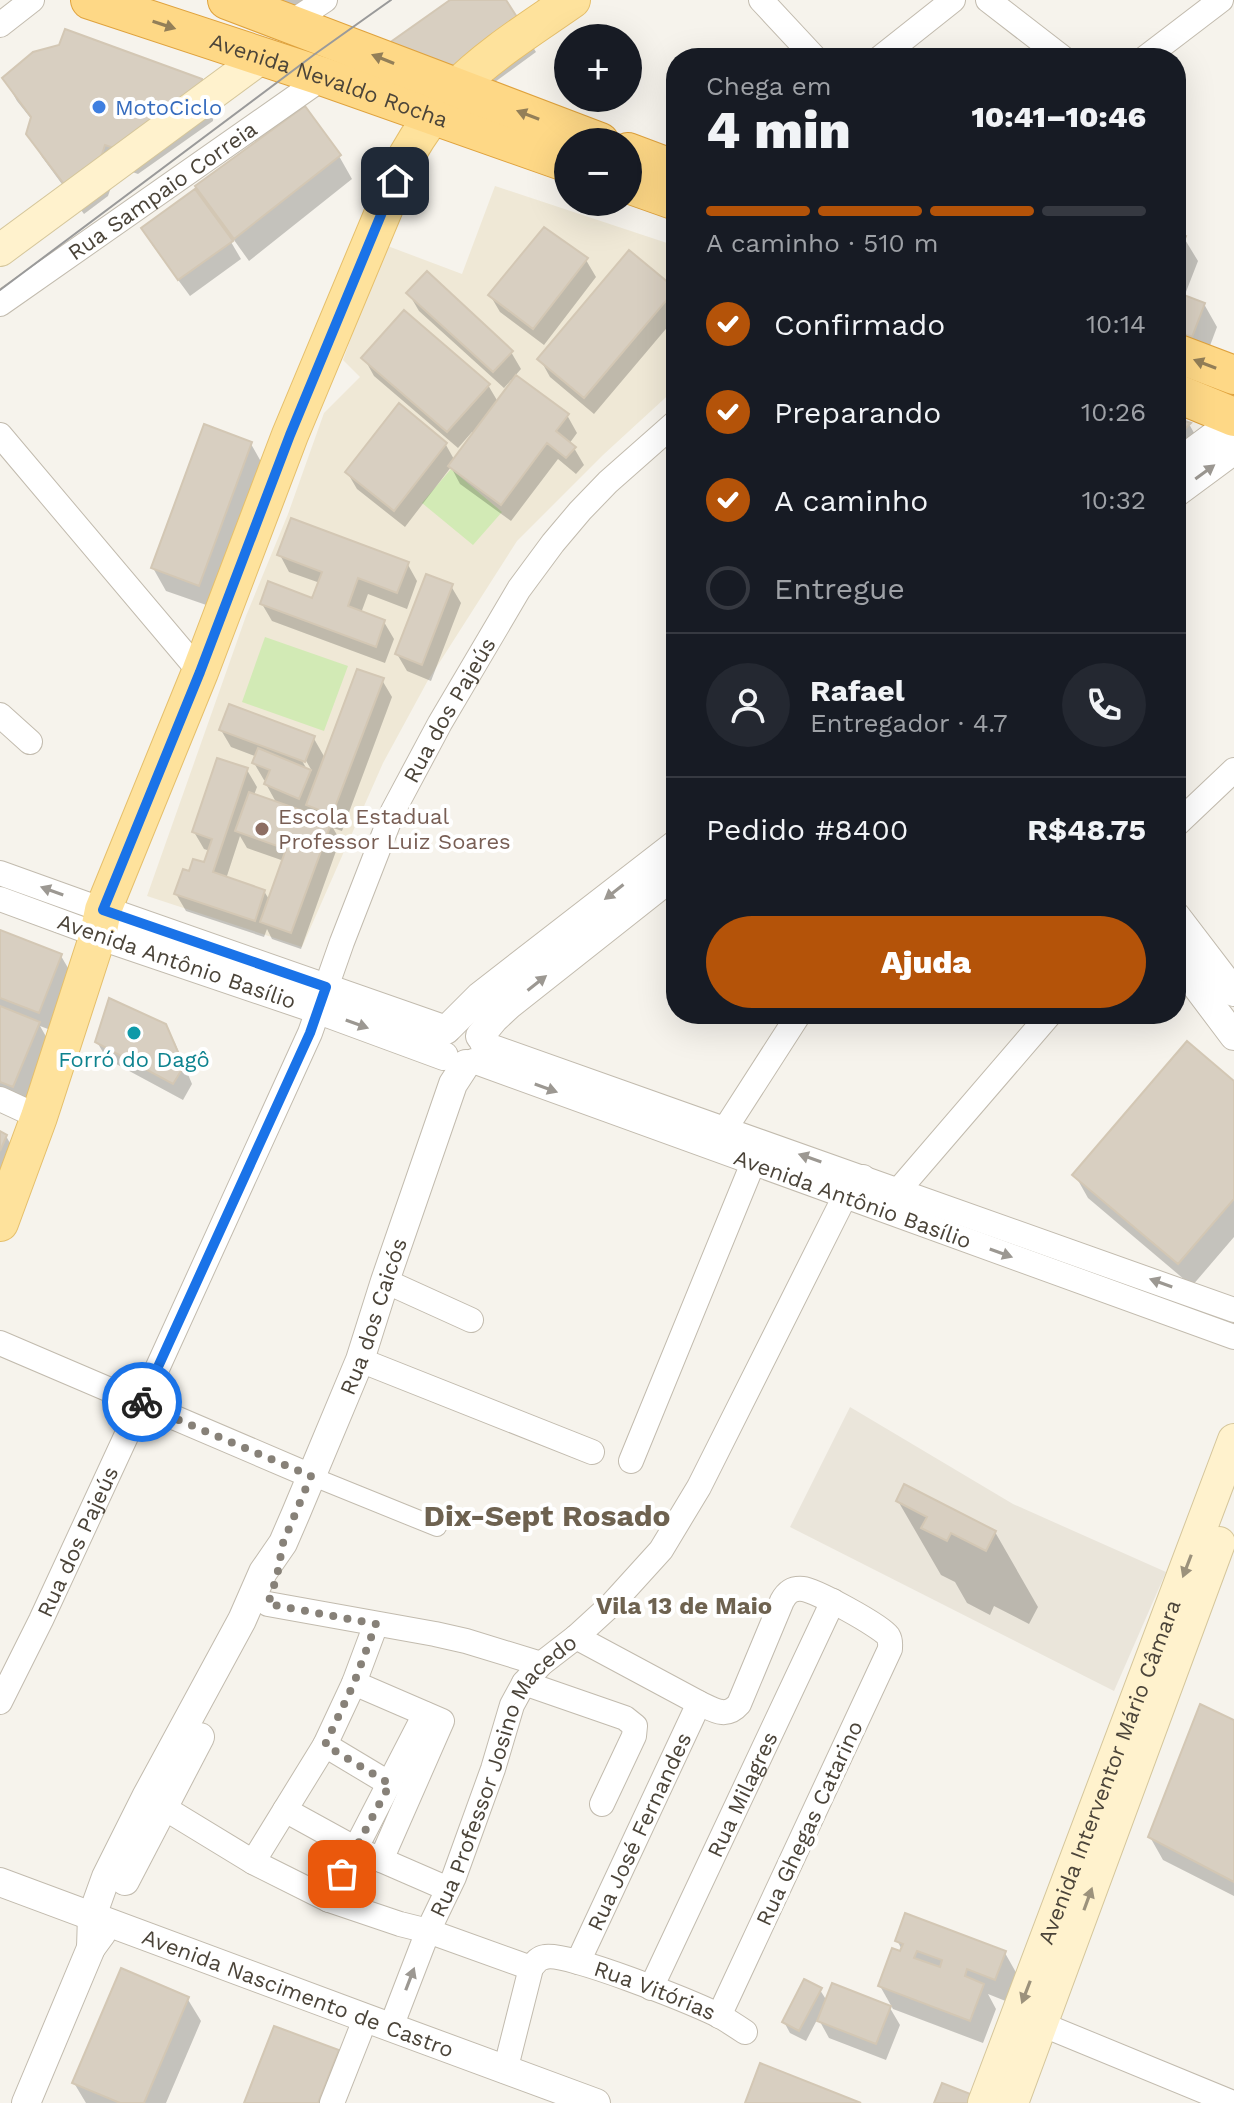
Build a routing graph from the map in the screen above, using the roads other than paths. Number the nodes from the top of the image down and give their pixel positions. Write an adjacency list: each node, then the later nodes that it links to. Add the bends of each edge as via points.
1 (32, 0): 11 (street)
2 (90, 0): 16 (highway, Avenida Nevaldo Rocha, one-way to 16)
3 (227, 0): 10 (highway, Avenida Nevaldo Rocha)
4 (325, 0): 10 (street)
5 (572, 0): 18 (main road, via 484,64)
6 (761, 0): 12 (street)
7 (953, 0): 13 (street)
8 (988, 0): 14 (street)
9 (1221, 0): 15 (street)
10 (289, 24): 18 (highway, Avenida Nevaldo Rocha, one-way to 10, via 334,40)
11 (0, 25)
12 (806, 48)
13 (893, 48)
14 (1050, 48)
15 (1158, 48)
16 (262, 57): 17 (highway, Avenida Nevaldo Rocha); 25 (main road, Rua Sampaio Correia)
17 (324, 77): 18 (highway, Avenida Nevaldo Rocha); 26 (street, Rua Sampaio Correia)
18 (445, 102): 19 (highway, Avenida Nevaldo Rocha, one-way to 18); 20 (highway, Avenida Nevaldo Rocha); 35 (main road, via 395,181)
19 (554, 130)
20 (554, 156)
21 (642, 157): 22 (highway)
22 (666, 166)
23 (642, 189): 24 (highway)
24 (666, 197)
25 (0, 250)
26 (0, 304)
27 (1186, 357): 28 (highway, one-way to 27)
28 (1234, 375)
29 (1186, 400): 31 (highway)
30 (666, 431): 48 (street, Rua dos Pajeús, via 580,511 519,589 393,811)
31 (1231, 433): 33 (street); 34 (street, one-way to 31)
32 (0, 435): 35 (street)
33 (1186, 458)
34 (1186, 482)
35 (200, 672): 44 (main road)
36 (0, 715): 37 (street)
37 (30, 742)
38 (1234, 770): 39 (street)
39 (1186, 816)
40 (666, 852): 52 (street, Rua dos Caicós, one-way to 52, via 480,996)
41 (0, 873): 44 (street, Avenida Antônio Basílio, one-way to 41)
42 (666, 881): 52 (street, Rua dos Caicós, one-way to 42, via 509,1005)
43 (0, 899): 44 (street, Avenida Antônio Basílio)
44 (101, 922): 48 (street, Avenida Antônio Basílio); 54 (main road)
45 (1186, 945): 46 (street)
46 (1194, 968): 47 (street); 51 (street)
47 (1234, 992)
48 (323, 998): 52 (street, Avenida Antônio Basílio); 68 (street, Rua dos Pajeús)
49 (793, 1024): 55 (street)
50 (1041, 1024): 58 (street)
51 (1234, 1036)
52 (460, 1051): 55 (street, Avenida Antônio Basílio); 56 (street, Avenida Antônio Basílio, one-way to 56); 62 (street, Rua dos Caicós)
53 (0, 1099): 54 (street)
54 (39, 1117): 61 (main road)
55 (725, 1129): 57 (street, Avenida Antônio Basílio, one-way to 55)
56 (753, 1163): 59 (street, Avenida Antônio Basílio); 71 (street)
57 (863, 1177): 58 (street, Avenida Antônio Basílio); 59 (street, Rua Professor Josino Macedo)
58 (900, 1190): 60 (street); 63 (street, Avenida Antônio Basílio, one-way to 58)
59 (845, 1196): 60 (street, Avenida Antônio Basílio); 79 (street, Rua Professor Josino Macedo, via 679,1523 641,1574)
60 (881, 1209): 65 (street, Avenida Antônio Basílio, one-way to 65)
61 (0, 1223)
62 (385, 1281): 64 (street); 67 (street, Rua dos Caicós)
63 (1234, 1310)
64 (471, 1320)
65 (1234, 1337)
66 (0, 1343): 68 (street)
67 (360, 1360): 70 (street); 72 (street, Rua dos Caicós)
68 (141, 1404): 72 (street); 84 (street, Rua dos Pajeús)
69 (1234, 1440): 81 (main road, Avenida Interventor Mário Câmara, one-way to 81)
70 (592, 1452)
71 (631, 1461)
72 (311, 1476): 74 (street); 75 (street, Rua dos Caicós)
73 (1234, 1502): 81 (main road, Avenida Interventor Mário Câmara)
74 (437, 1527)
75 (283, 1543): 77 (street, Rua dos Caicós); 89 (street, Rua dos Caicós, via 263,1572)
76 (833, 1601): 85 (street, via 809,1590 786,1593 736,1709 726,1713); 102 (street, Rua Milagres); 103 (street, Rua Ghegas Catarino, via 882,1630 890,1649)
77 (268, 1604): 78 (street); 89 (street, Rua dos Caicós)
78 (376, 1624): 80 (street, via 466,1641); 82 (street)
79 (576, 1637): 80 (street, Rua Professor Josino Macedo); 85 (street)
80 (541, 1664): 83 (street, Rua Professor Josino Macedo)
81 (1146, 1675): 105 (main road, Avenida Interventor Mário Câmara, one-way to 81); 112 (main road, Avenida Interventor Mário Câmara, one-way to 112)
82 (354, 1683): 86 (street); 87 (street)
83 (524, 1683): 90 (street, via 635,1726); 96 (street, Rua Professor Josino Macedo)
84 (0, 1702)
85 (699, 1703): 100 (street, Rua José Fernandes)
86 (425, 1714): 88 (street); 93 (street, via 442,1721)
87 (325, 1745): 88 (street); 91 (street)
88 (390, 1784): 92 (street)
89 (155, 1802): 94 (street); 98 (street, Rua dos Caicós, via 125,1882)
90 (602, 1804)
91 (285, 1810): 92 (street); 94 (street)
92 (356, 1849): 93 (street); 97 (street)
93 (381, 1860): 96 (street)
94 (253, 1862): 97 (street)
95 (0, 1882): 98 (street, Avenida Nascimento de Castro)
96 (448, 1889): 99 (street, Rua Professor Josino Macedo)
97 (329, 1900): 99 (street)
98 (101, 1920): 104 (street, Avenida Nascimento de Castro); 109 (street, Rua dos Caicós)
99 (428, 1931): 101 (street); 104 (street, Rua Professor Josino Macedo, one-way to 99)
100 (569, 1959): 101 (street, via 544,1957); 102 (street, Rua Vitórias)
101 (531, 1968): 107 (street)
102 (651, 1988): 103 (street, Rua Vitórias)
103 (719, 2016): 106 (street, Rua Vitórias)
104 (379, 2022): 107 (street, Avenida Nascimento de Castro); 110 (street, Rua Professor Josino Macedo)
105 (1041, 2024): 113 (main road, Avenida Interventor Mário Câmara); 114 (street)
106 (745, 2032)
107 (505, 2071): 108 (street, Avenida Nascimento de Castro)
108 (549, 2095): 111 (street, Avenida Nascimento de Castro)
109 (26, 2103)
110 (332, 2103)
111 (596, 2103)
112 (984, 2103)
113 (1012, 2103)
114 (1233, 2103)

